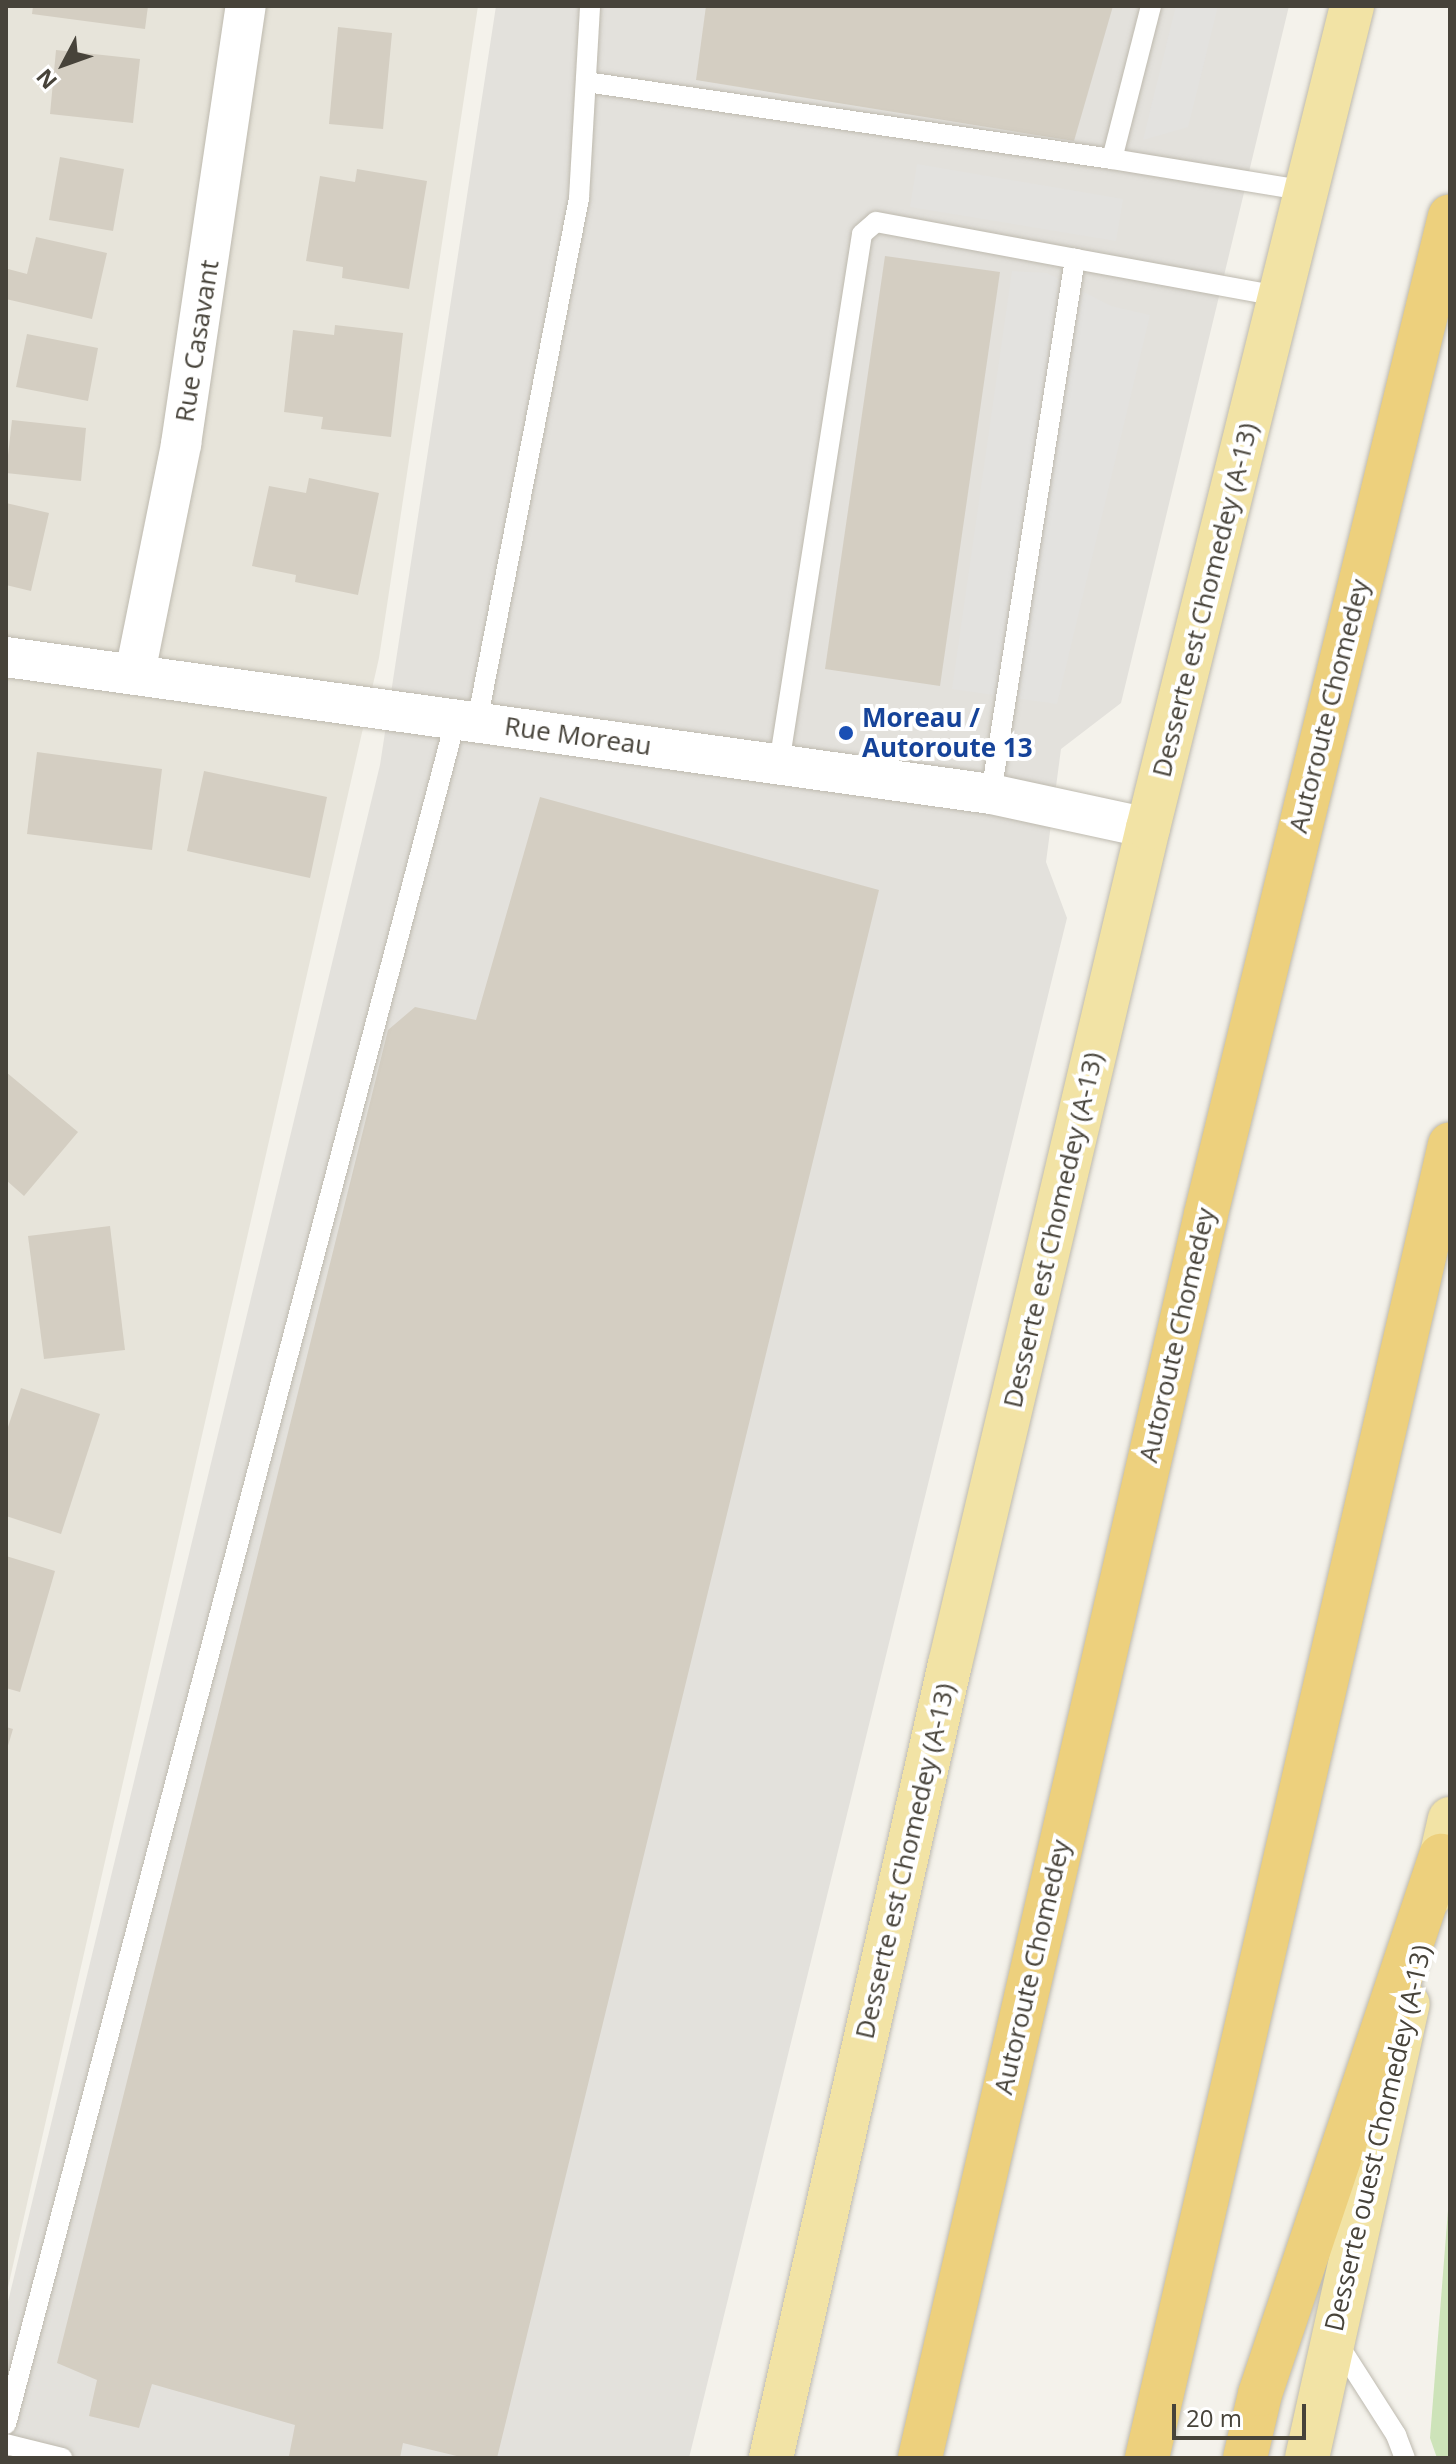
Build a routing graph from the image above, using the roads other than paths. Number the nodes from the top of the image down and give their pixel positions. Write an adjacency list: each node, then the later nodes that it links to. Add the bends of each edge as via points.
1 (246, 6): 12 (street, Rue Casavant, via 181,444)
2 (590, 6): 5 (lane)
3 (1151, 6): 6 (lane)
4 (1352, 6): 7 (main road, Desserte est Chomedey (A-13))
5 (586, 82): 6 (lane); 13 (lane, via 579,198)
6 (1112, 159): 7 (lane)
7 (1307, 191): 10 (main road, Desserte est Chomedey (A-13))
8 (1450, 216): 24 (highway, Autoroute Chomedey, via 1191,1276)
9 (1075, 259): 10 (lane); 14 (lane, via 876,222 862,234); 15 (lane)
10 (1279, 296): 16 (main road, Desserte est Chomedey (A-13))
11 (6, 657): 12 (street, Rue Moreau)
12 (135, 673): 13 (street, Rue Moreau)
13 (466, 720): 14 (street, Rue Moreau); 20 (lane)
14 (779, 764): 15 (street, Rue Moreau)
15 (991, 794): 16 (street, Rue Moreau)
16 (1148, 828): 23 (main road, Desserte est Chomedey (A-13), via 950,1664)
17 (1450, 1144): 25 (highway)
18 (1446, 1837): 19 (main road, Desserte ouest Chomedey (A-13)); 26 (highway, via 1260,2394)
19 (1334, 2337): 27 (main road, Desserte ouest Chomedey (A-13)); 28 (lane)
20 (6, 2424)
21 (6, 2444): 22 (lane)
22 (62, 2458)
23 (771, 2458)
24 (920, 2458)
25 (1147, 2458)
26 (1245, 2458)
27 (1307, 2458)
28 (1405, 2458)

